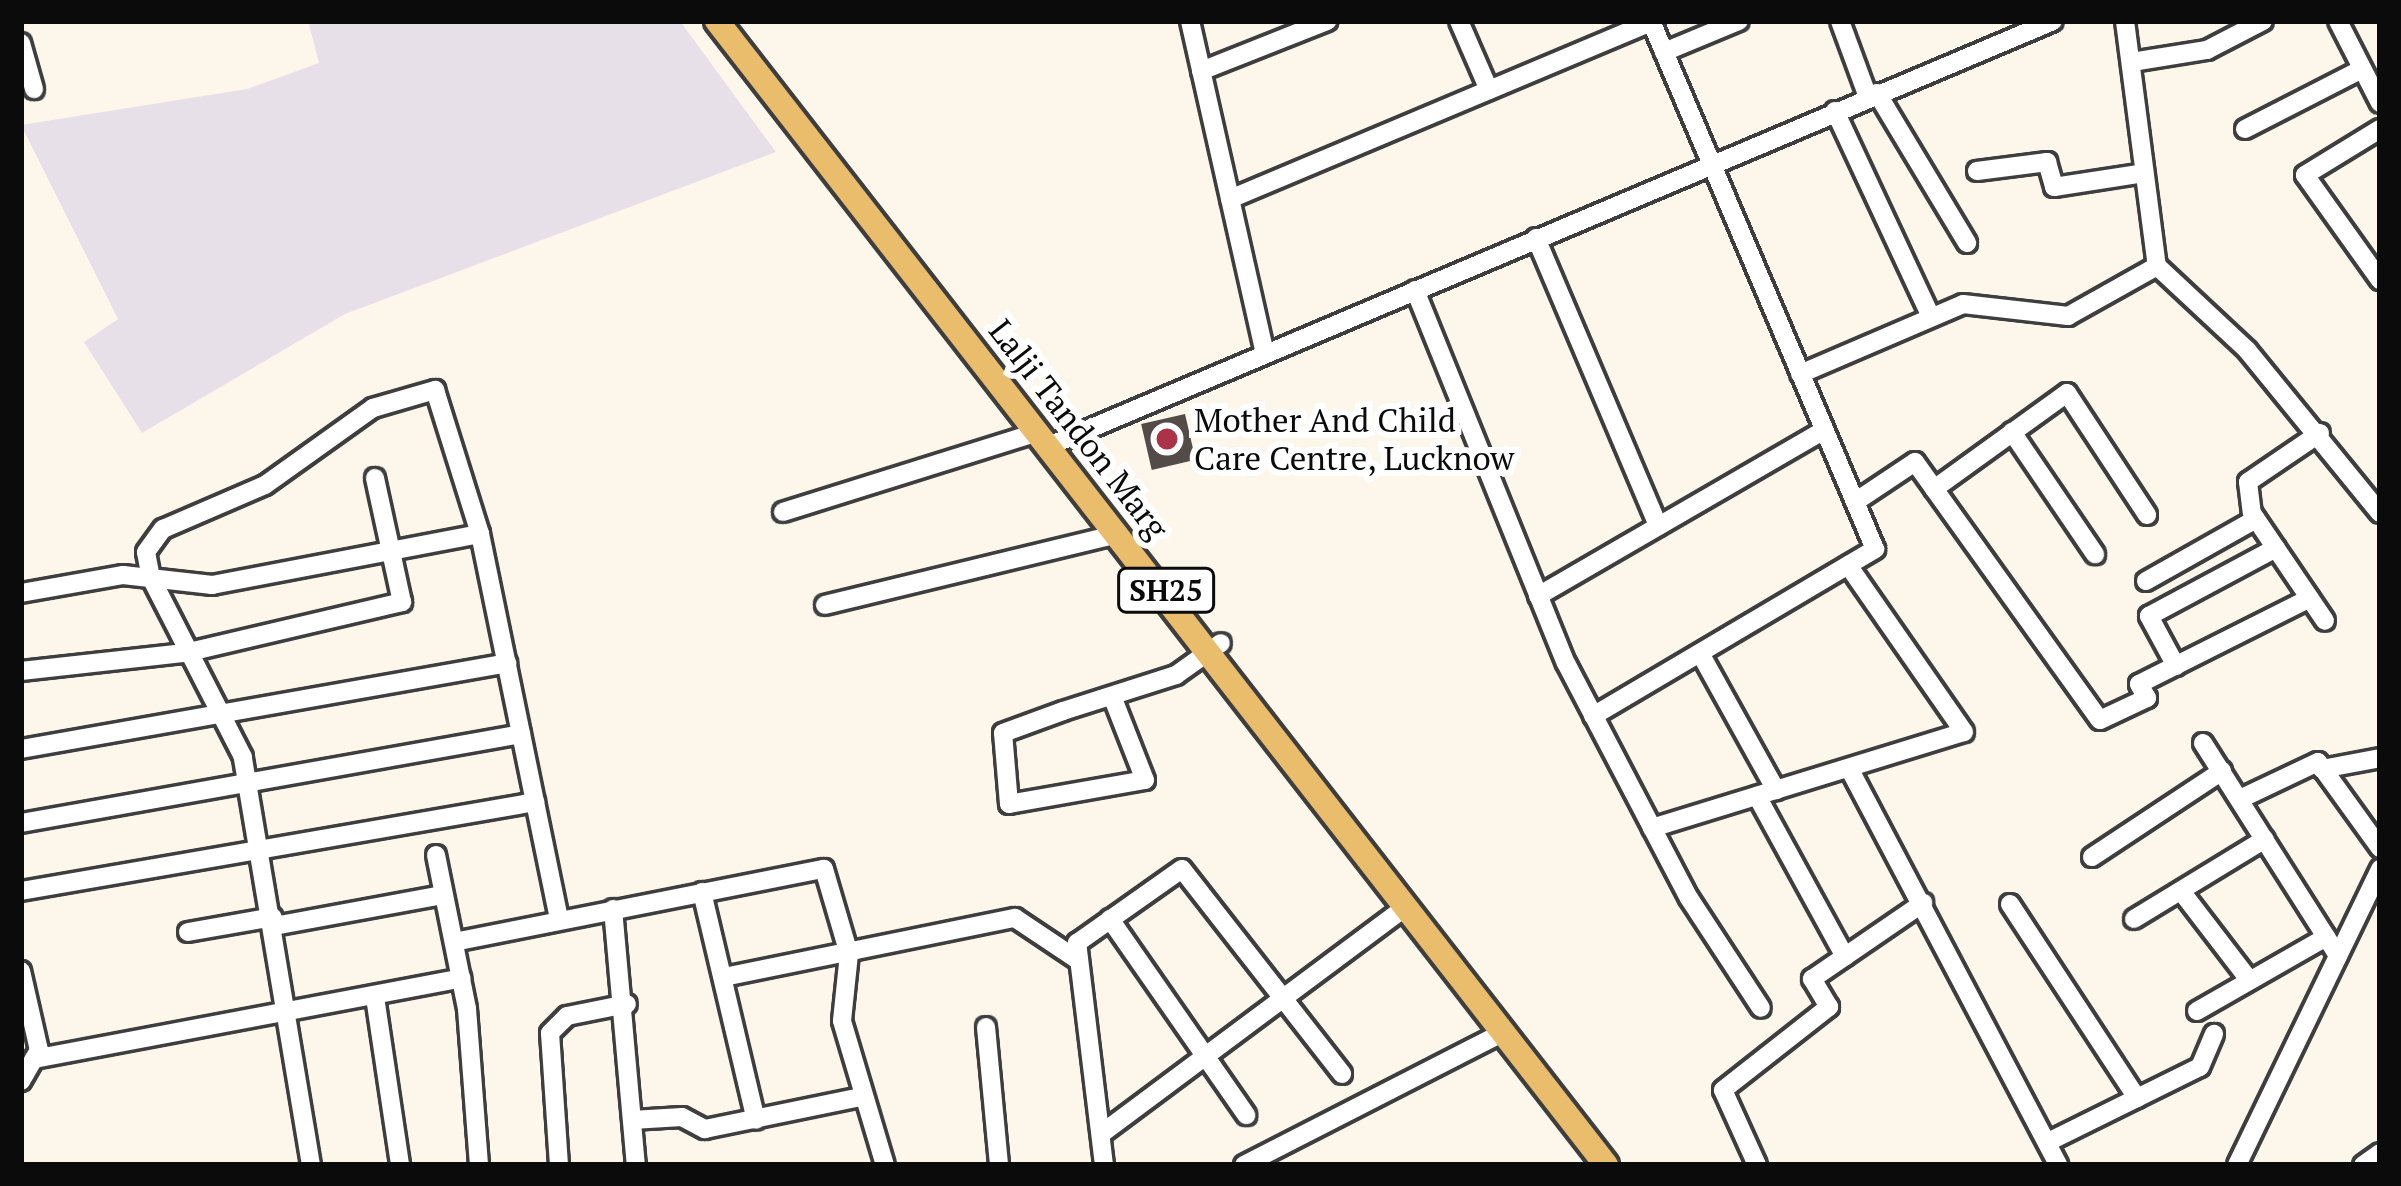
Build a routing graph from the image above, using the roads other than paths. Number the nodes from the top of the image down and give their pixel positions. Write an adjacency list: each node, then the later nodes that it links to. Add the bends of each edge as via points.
1 (717, 21): 24 (main road, Lalji Tandon Marg / SH25)
2 (735, 21): 24 (main road, Lalji Tandon Marg / SH25)
3 (1190, 21): 18 (street)
4 (1328, 21): 18 (street)
5 (1459, 21): 20 (street)
6 (1739, 21): 15 (street)
7 (1840, 21): 21 (street)
8 (2053, 21): 13 (street)
9 (2125, 21): 16 (street)
10 (2264, 21): 16 (street, via 2207,50)
11 (2338, 21): 17 (street)
12 (1651, 22): 15 (street); 20 (street)
13 (2025, 26): 21 (street)
14 (21, 43): 19 (street)
15 (1664, 52): 27 (street)
16 (2138, 61): 29 (street)
17 (2362, 69): 22 (street); 26 (street)
18 (1202, 71): 30 (street)
19 (34, 89)
20 (1489, 90): 30 (street)
21 (1873, 95): 23 (street); 32 (street)
22 (2380, 104)
23 (1835, 111): 27 (street); 36 (street)
24 (805, 122): 42 (main road, Lalji Tandon Marg / SH25)
25 (2380, 128): 34 (street, via 2305,175)
26 (2245, 129)
27 (1709, 164): 31 (street); 38 (street)
28 (1977, 171): 29 (street, via 2047,162 2054,187)
29 (2144, 173): 33 (street)
30 (1230, 199): 37 (street)
31 (1536, 238): 35 (street); 50 (street)
32 (1967, 243)
33 (2157, 266): 36 (street, via 2068,316 1963,304); 41 (street)
34 (2380, 280)
35 (1415, 290): 37 (street); 60 (street)
36 (1931, 317): 38 (street)
37 (1265, 352): 42 (street)
38 (1800, 374): 39 (street)
39 (1824, 430): 45 (street); 50 (street)
40 (2012, 433): 44 (street); 48 (street, via 2067,393); 55 (street)
41 (2320, 434): 47 (street); 49 (street, via 2248,482)
42 (1049, 437): 46 (street); 51 (main road, Lalji Tandon Marg / SH25); 64 (main road, Lalji Tandon Marg / SH25)
43 (375, 478): 54 (street)
44 (1934, 489): 45 (street, via 1915,462); 68 (street, via 2100,720 2147,698 2139,684)
45 (1855, 502): 56 (street, via 1875,549)
46 (783, 512)
47 (2380, 513)
48 (2147, 515)
49 (2256, 519): 53 (street); 58 (street)
50 (1658, 526): 60 (street)
51 (1119, 533): 62 (street); 64 (main road, Lalji Tandon Marg / SH25)
52 (480, 534): 54 (street); 57 (street, via 440,396 429,390 373,408 265,484 163,529 146,552); 67 (street)
53 (2276, 548): 61 (street); 68 (street, via 2149,616)
54 (395, 550): 57 (street, via 212,585); 65 (street, via 403,602)
55 (2095, 554)
56 (1848, 565): 66 (street); 77 (street, via 1964,732)
57 (151, 578): 59 (street); 65 (street)
58 (2146, 581)
59 (21, 593)
60 (1538, 596): 71 (street)
61 (2310, 598): 63 (street); 68 (street)
62 (825, 605)
63 (2326, 621)
64 (1218, 647): 70 (street); 98 (main road, Lalji Tandon Marg / SH25); 117 (main road, Lalji Tandon Marg / SH25)
65 (185, 653): 69 (street); 72 (street)
66 (1700, 653): 71 (street); 81 (street)
67 (507, 663): 72 (street); 73 (street)
68 (2176, 667)
69 (21, 671)
70 (1112, 696): 70 (street, via 1003,733 1009,804 1145,780)
71 (1593, 716): 85 (street)
72 (220, 717): 75 (street); 80 (street)
73 (521, 734): 80 (street); 83 (street)
74 (2204, 742): 79 (street)
75 (21, 749)
76 (2380, 758): 78 (street)
77 (1849, 768): 81 (street); 96 (street)
78 (2322, 769): 82 (street); 87 (street)
79 (2222, 771): 82 (street); 90 (street)
80 (248, 785): 84 (street); 88 (street)
81 (1766, 793): 85 (street); 109 (street)
82 (2240, 800): 86 (street)
83 (535, 802): 88 (street); 100 (street)
84 (21, 823)
85 (1652, 828): 119 (street)
86 (2265, 839): 93 (street); 105 (street)
87 (2380, 848)
88 (261, 853): 92 (street); 103 (street)
89 (436, 855): 95 (street)
90 (2092, 856)
91 (2380, 869): 108 (street)
92 (21, 891)
93 (2181, 891): 102 (street); 113 (street)
94 (702, 892): 99 (street); 107 (street, via 824,869); 112 (street)
95 (443, 896): 103 (street); 106 (street)
96 (1923, 904): 109 (street); 135 (street)
97 (2010, 904): 130 (street)
98 (1407, 906): 116 (street); 117 (main road, Lalji Tandon Marg / SH25)
99 (613, 909): 100 (street); 118 (street)
100 (559, 919): 106 (street)
101 (1110, 919): 110 (street, via 1081,937); 116 (street, via 1189,871); 125 (street)
102 (2134, 919)
103 (273, 921): 104 (street); 121 (street)
104 (188, 932)
105 (2326, 937): 108 (street); 113 (street)
106 (454, 942): 114 (street)
107 (849, 954): 110 (street, via 1015,918); 112 (street); 129 (street, via 842,1021)
108 (2338, 956): 150 (street)
109 (1845, 957): 148 (street, via 1812,979 1829,1007 1723,1090)
110 (1078, 961): 134 (street)
111 (21, 970): 126 (street)
112 (724, 977): 133 (street)
113 (2247, 977): 120 (street)
114 (461, 978): 115 (street); 140 (street)
115 (375, 997): 121 (street); 139 (street)
116 (1281, 998): 125 (street); 127 (street)
117 (1487, 1000): 123 (main road, Lalji Tandon Marg / SH25); 147 (main road, Lalji Tandon Marg / SH25)
118 (627, 1004): 132 (street); 141 (street, via 567,1016 550,1033)
119 (1761, 1008)
120 (2197, 1011)
121 (291, 1015): 126 (street); 138 (street)
122 (986, 1027): 144 (street)
123 (1504, 1032): 137 (street); 146 (main road, Lalji Tandon Marg / SH25)
124 (2214, 1034): 130 (street, via 2200,1067)
125 (1204, 1056): 131 (street); 134 (street)
126 (34, 1059): 128 (street)
127 (1342, 1074)
128 (21, 1081)
129 (861, 1097): 133 (street); 143 (street)
130 (2137, 1099): 135 (street)
131 (1246, 1115)
132 (632, 1120): 133 (street, via 682,1118 705,1129); 142 (street)
133 (756, 1120)
134 (1101, 1134): 145 (street)
135 (2050, 1141): 149 (street)
136 (2380, 1154): 151 (street)
137 (1255, 1162)
138 (311, 1165)
139 (400, 1165)
140 (479, 1165)
141 (559, 1165)
142 (636, 1165)
143 (885, 1165)
144 (999, 1165)
145 (1104, 1165)
146 (1606, 1165)
147 (1621, 1165)
148 (1757, 1165)
149 (2058, 1165)
150 (2237, 1165)
151 (2363, 1165)

